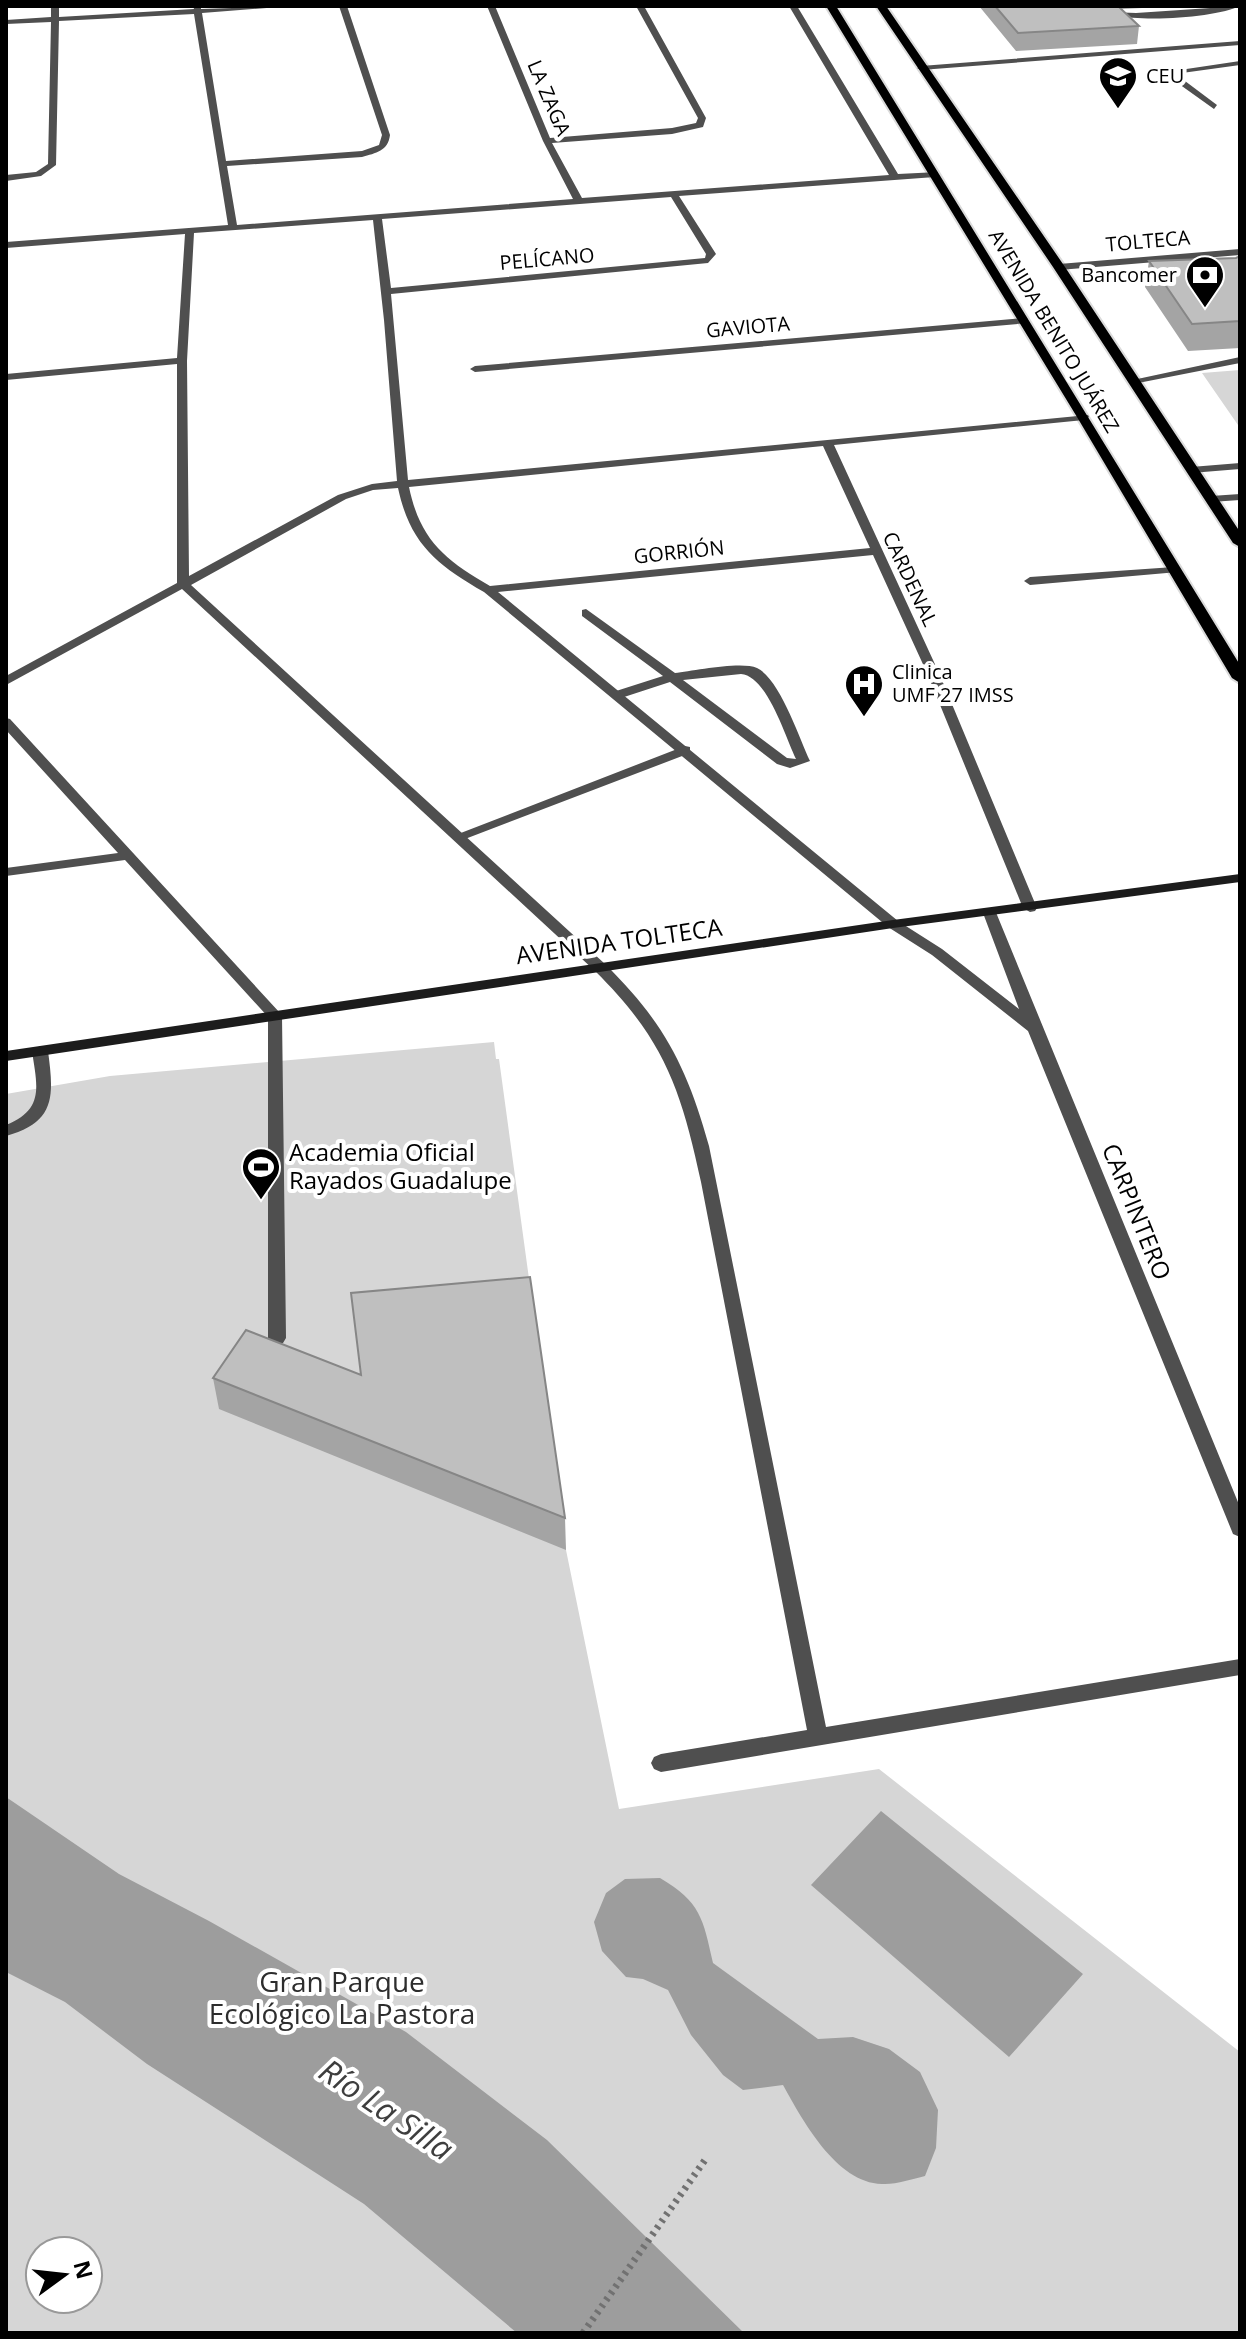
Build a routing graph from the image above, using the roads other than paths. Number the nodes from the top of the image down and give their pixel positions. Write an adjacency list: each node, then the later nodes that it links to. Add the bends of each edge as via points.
1 (55, 6): 12 (street)
2 (288, 6): 11 (street)
3 (343, 6): 20 (street, via 386,144 379,151)
4 (491, 6): 19 (street, LA ZAGA)
5 (640, 6): 19 (street, via 702,118 700,125)
6 (793, 6): 22 (street)
7 (831, 6): 21 (main road, AVENIDA BENITO JUÁREZ)
8 (881, 6): 17 (main road, AVENIDA BENITO JUÁREZ)
9 (1093, 6): 10 (street, via 1128,15)
10 (1236, 6)
11 (197, 9): 12 (street); 20 (street)
12 (55, 19): 13 (street); 23 (street, via 52,165 48,171)
13 (6, 22)
14 (1240, 43): 15 (street)
15 (1222, 44): 16 (street); 17 (street)
16 (1240, 62): 18 (street, via 1177,71 1182,82)
17 (921, 68): 33 (main road, AVENIDA BENITO JUÁREZ)
18 (1214, 107)
19 (547, 141): 25 (street, LA ZAGA)
20 (224, 164): 27 (street)
21 (935, 174): 22 (street); 35 (main road, AVENIDA BENITO JUÁREZ)
22 (895, 177): 24 (street)
23 (6, 178)
24 (674, 195): 25 (street); 34 (street, PELÍCANO, via 711,254 708,260)
25 (579, 202): 26 (street)
26 (377, 218): 27 (street); 34 (street)
27 (233, 228): 28 (street)
28 (190, 231): 29 (street); 37 (street)
29 (6, 245)
30 (1240, 252): 31 (street, TOLTECA)
31 (1215, 253): 32 (street); 33 (street, TOLTECA)
32 (1225, 264)
33 (1059, 267): 40 (main road, AVENIDA BENITO JUÁREZ)
34 (388, 291): 45 (street)
35 (1025, 321): 38 (street, GAVIOTA); 41 (main road, AVENIDA BENITO JUÁREZ)
36 (1240, 360): 40 (street)
37 (182, 361): 39 (street); 52 (street)
38 (475, 369)
39 (6, 377)
40 (1133, 381): 44 (main road, AVENIDA BENITO JUÁREZ)
41 (1084, 417): 42 (street); 50 (main road, AVENIDA BENITO JUÁREZ)
42 (828, 444): 45 (street); 49 (street, CARDENAL)
43 (1240, 466): 44 (street)
44 (1191, 470): 47 (main road, AVENIDA BENITO JUÁREZ)
45 (402, 483): 52 (street, via 342,497); 53 (street, via 416,529 432,551)
46 (1240, 497): 47 (street)
47 (1211, 499): 48 (main road, AVENIDA BENITO JUÁREZ)
48 (1240, 543)
49 (874, 551): 53 (street, GORRIÓN); 65 (street, CARDENAL, via 933,673)
50 (1174, 570): 51 (street); 56 (main road, AVENIDA BENITO JUÁREZ)
51 (1030, 581)
52 (183, 584): 57 (street); 61 (street)
53 (488, 590): 58 (street)
54 (586, 613): 55 (street)
55 (672, 677): 55 (street, via 741,670 762,676 803,761 782,761); 58 (street)
56 (1240, 678)
57 (6, 681)
58 (617, 695): 60 (street)
59 (6, 722): 62 (street)
60 (685, 750): 61 (street); 67 (street)
61 (460, 836): 68 (street)
62 (128, 856): 63 (street); 69 (street)
63 (6, 872)
64 (1240, 878): 65 (street, AVENIDA TOLTECA)
65 (1030, 908): 66 (street, AVENIDA TOLTECA)
66 (990, 913): 67 (street, AVENIDA TOLTECA); 70 (street, CARPINTERO)
67 (893, 924): 68 (street, AVENIDA TOLTECA); 70 (street)
68 (598, 968): 69 (street, AVENIDA TOLTECA); 77 (street, via 644,1014 673,1062 693,1117)
69 (275, 1016): 71 (street, AVENIDA TOLTECA); 74 (street)
70 (1035, 1029): 75 (street, CARPINTERO)
71 (40, 1051): 72 (street, AVENIDA TOLTECA); 73 (street, via 45,1100 33,1119)
72 (6, 1056)
73 (6, 1131)
74 (277, 1338)
75 (1240, 1529)
76 (1240, 1667): 77 (street)
77 (818, 1737): 78 (street)
78 (661, 1763)

